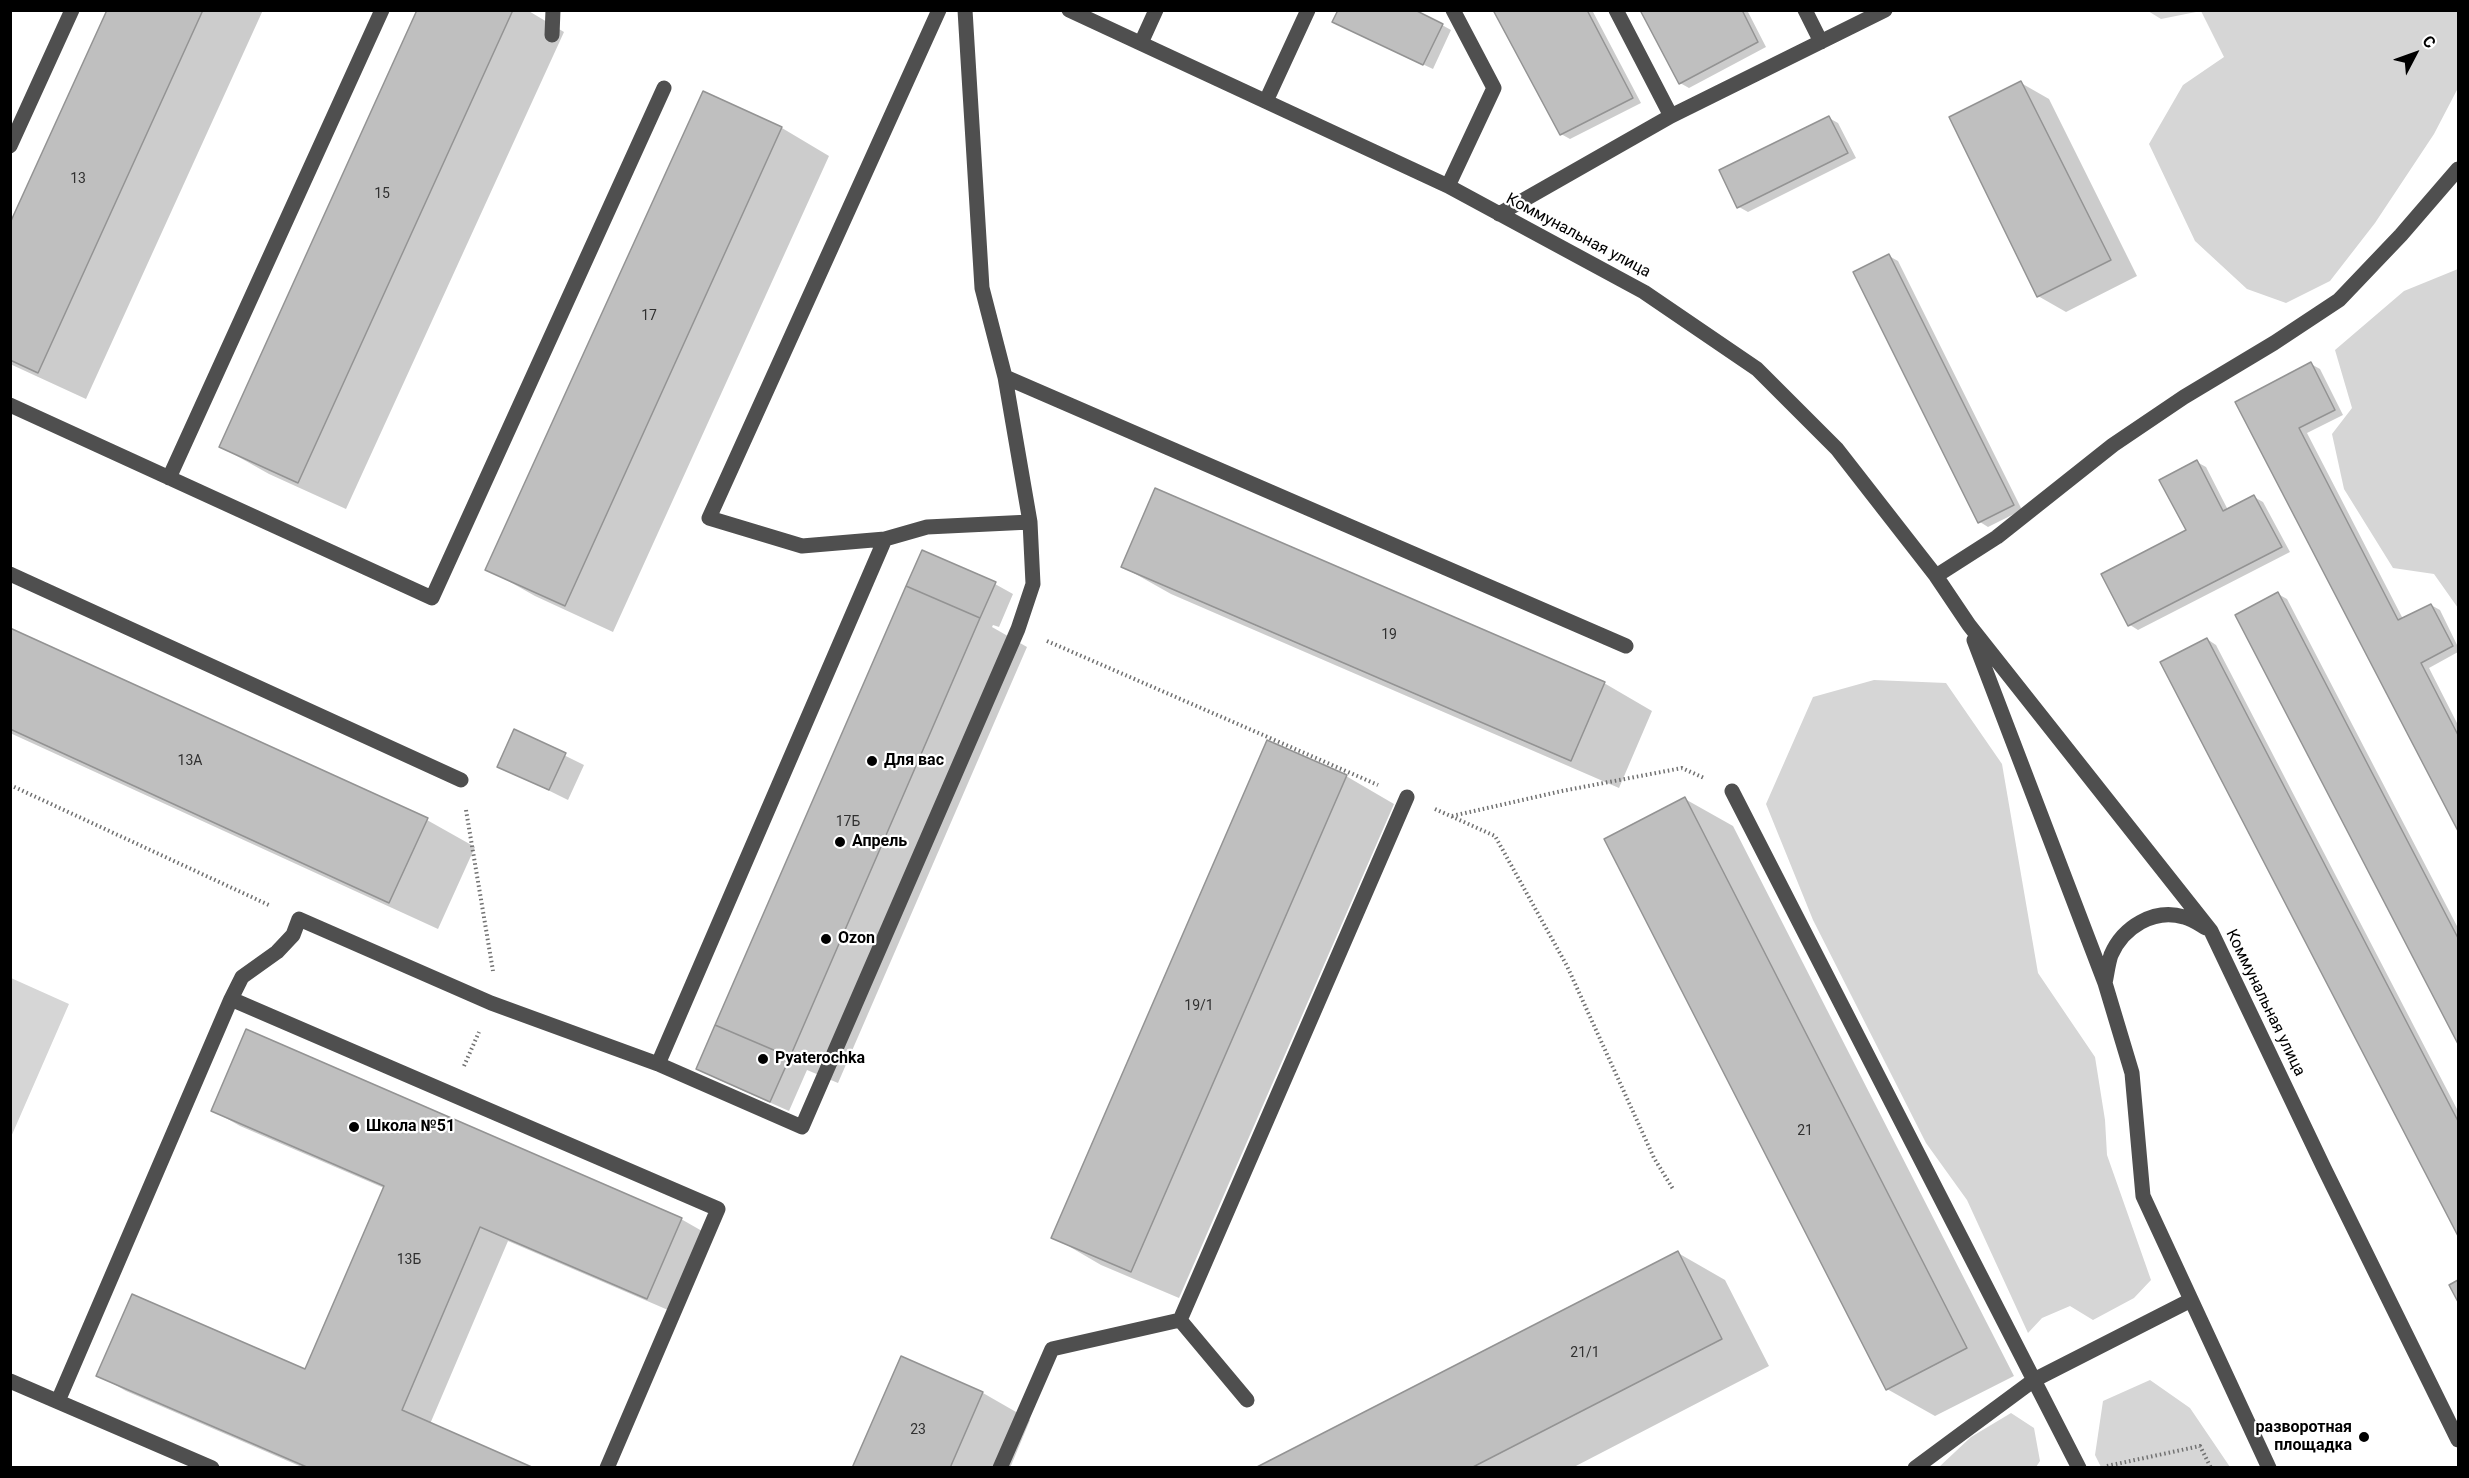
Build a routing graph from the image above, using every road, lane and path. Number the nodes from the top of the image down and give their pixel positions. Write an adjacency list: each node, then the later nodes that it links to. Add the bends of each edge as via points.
1 (72, 10): 19 (street)
2 (382, 10): 25 (street)
3 (553, 10): 13 (street)
4 (939, 10): 27 (street, via 709,518 802,546)
5 (965, 10): 23 (street, via 982,288)
6 (1070, 10): 15 (street, Коммунальная улица)
7 (1156, 10): 15 (street)
8 (1308, 10): 17 (street)
9 (1453, 10): 21 (street, via 1494,88)
10 (1616, 10): 18 (street)
11 (1805, 10): 14 (street)
12 (1885, 10): 14 (street)
13 (552, 34)
14 (1821, 42): 18 (street)
15 (1141, 43): 17 (street, Коммунальная улица)
16 (664, 87): 25 (street, via 432,598)
17 (1266, 100): 21 (street, Коммунальная улица)
18 (1671, 116): 22 (street)
19 (10, 146)
20 (2458, 169): 29 (street, via 2339,300 2113,445 1997,537)
21 (1448, 186): 22 (street, Коммунальная улица)
22 (1499, 214): 29 (street, Коммунальная улица, via 1644,292 1757,369 1838,448)
23 (1005, 377): 26 (street); 32 (street)
24 (10, 405): 25 (street)
25 (170, 478)
26 (1030, 522): 27 (street, via 927,527); 31 (street, via 1033,584)
27 (885, 539): 43 (street)
28 (10, 574): 33 (street)
29 (1936, 576): 30 (street, Коммунальная улица)
30 (1969, 626): 39 (street, Коммунальная улица); 40 (street, Коммунальная улица)
31 (1018, 628): 36 (path); 43 (street, via 802,1127)
32 (1626, 645)
33 (461, 780): 42 (path, via 495,980)
34 (10, 785): 38 (path)
35 (1732, 791): 37 (path, via 1682,768); 48 (street)
36 (1407, 797): 37 (path); 47 (street)
37 (1451, 816): 45 (path, via 1495,836 1567,966 1654,1158)
38 (299, 919): 41 (street, via 292,935 277,952 242,977); 42 (street)
39 (2211, 931): 40 (street, via 2185,917 2169,914 2136,924 2116,945); 52 (street, Коммунальная улица)
40 (2105, 983): 46 (street, Коммунальная улица, via 2132,1073 2143,1196)
41 (231, 999): 44 (street); 51 (street)
42 (491, 1003): 43 (street); 44 (path)
43 (658, 1064)
44 (451, 1094): 54 (street, via 718,1209)
45 (1673, 1189)
46 (2190, 1300): 48 (street); 60 (street, Коммунальная улица)
47 (1180, 1320): 50 (street); 55 (street, via 1052,1349)
48 (2034, 1380): 56 (street); 57 (street)
49 (10, 1381): 51 (street)
50 (1247, 1400)
51 (58, 1401): 53 (street)
52 (2458, 1440)
53 (212, 1467)
54 (607, 1467)
55 (1000, 1467)
56 (1915, 1467)
57 (2079, 1467)
58 (2100, 1467): 59 (path, via 2200,1446)
59 (2211, 1467)
60 (2270, 1467)

